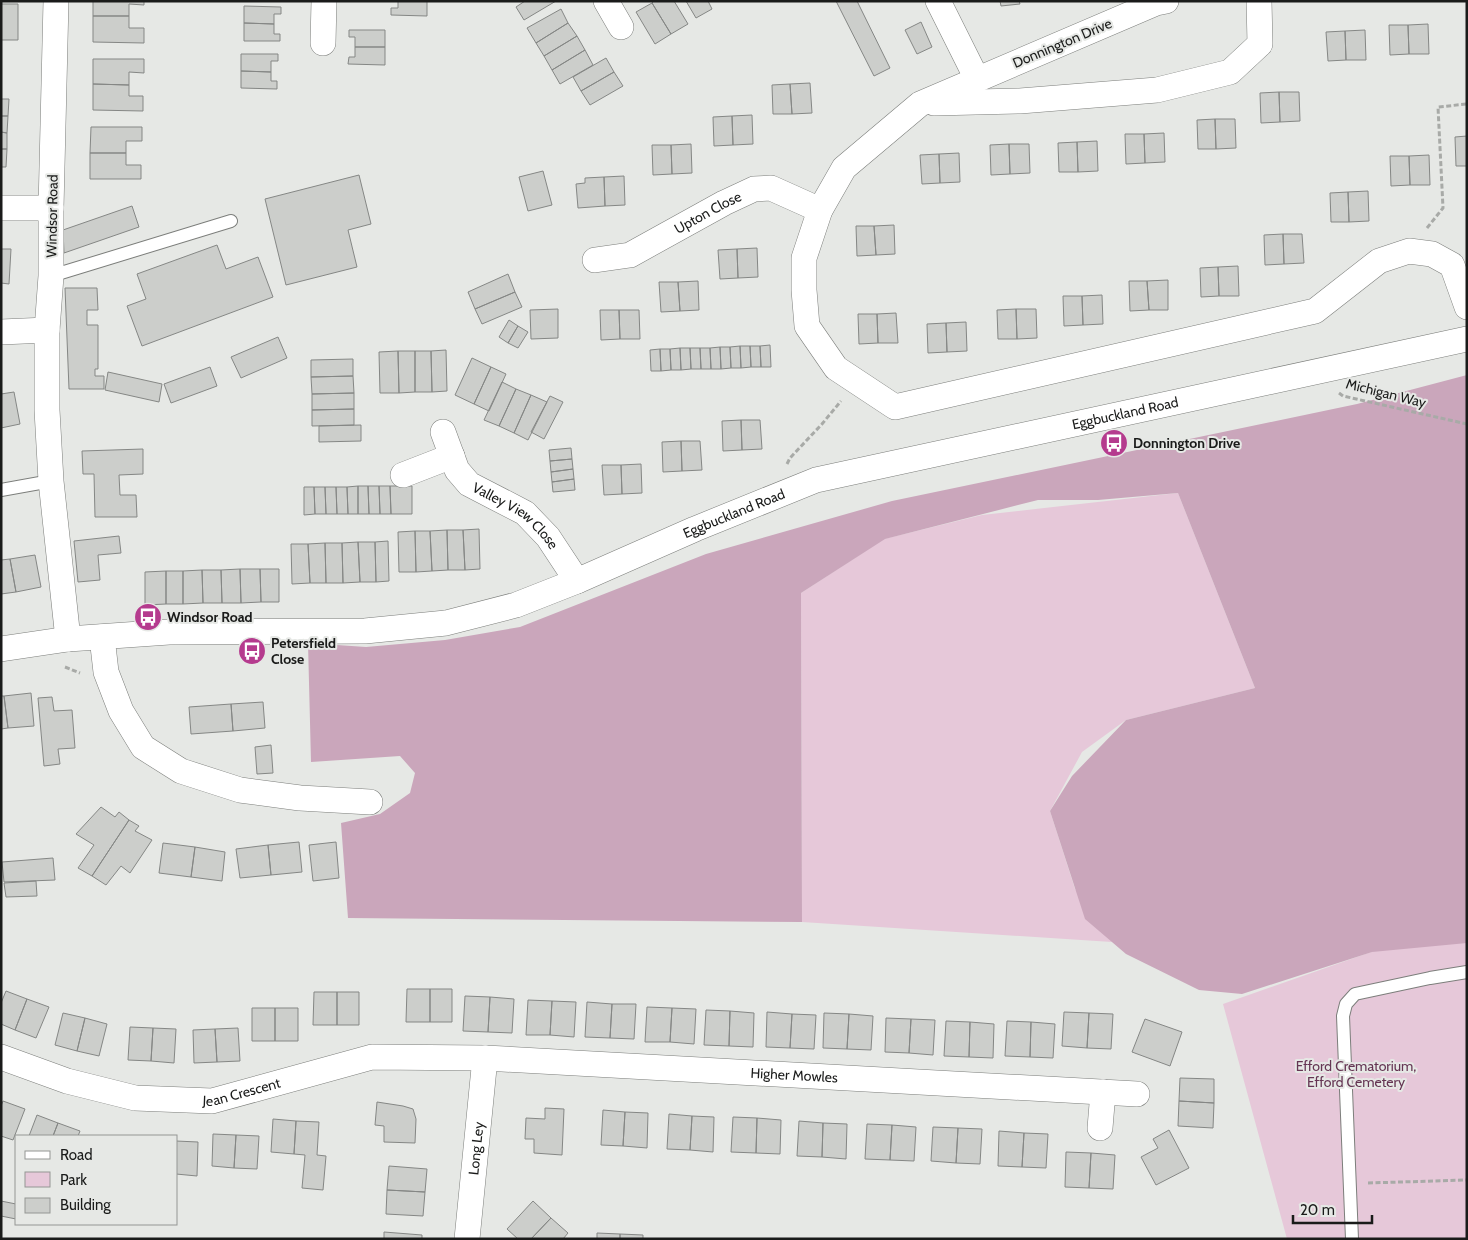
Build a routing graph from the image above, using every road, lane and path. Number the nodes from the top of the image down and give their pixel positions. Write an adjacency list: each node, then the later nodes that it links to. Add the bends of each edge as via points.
1 (56, 1): 13 (street, Windsor Road)
2 (324, 1): 8 (street)
3 (606, 1): 7 (street)
4 (938, 1): 9 (street)
5 (1166, 1): 9 (street, Donnington Drive)
6 (1259, 1): 10 (street, via 1260,44 1230,72 1157,90 1020,101)
7 (621, 26)
8 (323, 43)
9 (977, 79): 10 (street, Donnington Drive)
10 (920, 104): 15 (street, Donnington Drive, via 844,168)
11 (1467, 104): 14 (path, via 1438,107)
12 (1, 208): 13 (street)
13 (51, 208): 19 (street, Windsor Road)
14 (1443, 208)
15 (820, 210): 17 (street, Upton Close, via 771,188 754,189 724,202 630,255); 25 (street, Donnington Drive, via 804,258 807,326 836,368)
16 (231, 221): 19 (lane)
17 (595, 259)
18 (1459, 259): 20 (street, Donnington Drive); 25 (street, Donnington Drive, via 1409,251 1379,261 1315,311 894,406)
19 (51, 276): 21 (street, Windsor Road)
20 (1467, 307)
21 (47, 330): 22 (street); 30 (street, Windsor Road)
22 (1, 332)
23 (1467, 338): 24 (street, Eggbuckland Road)
24 (1304, 374): 26 (path, Michigan Way, via 1344,396); 32 (street, Eggbuckland Road, via 816,480)
25 (857, 381): 32 (path, via 790,458)
26 (1467, 424)
27 (443, 432): 28 (street, Valley View Close)
28 (452, 456): 29 (street); 33 (street, Valley View Close, via 457,470 469,484 525,513 548,537)
29 (403, 475)
30 (51, 481): 31 (lane); 35 (street, Windsor Road)
31 (1, 490)
32 (771, 498): 33 (street, Eggbuckland Road)
33 (576, 581): 34 (street, Eggbuckland Road, via 516,605 446,623 365,630 169,632)
34 (102, 637): 35 (street, Eggbuckland Road); 39 (street, via 106,672 121,711 143,747 181,771 240,790)
35 (68, 639): 36 (street, Eggbuckland Road)
36 (1, 649)
37 (64, 666): 38 (path)
38 (82, 675)
39 (370, 802)
40 (1467, 972): 47 (lane, via 1356,994 1346,1004)
41 (1, 1057): 42 (street, Jean Crescent, via 67,1081 135,1098 212,1101 372,1057)
42 (485, 1058): 43 (street, Higher Mowles); 48 (street, Long Ley)
43 (1103, 1092): 44 (street, Higher Mowles); 45 (street)
44 (1137, 1094)
45 (1100, 1128)
46 (1467, 1180): 47 (path)
47 (1350, 1183): 49 (lane)
48 (467, 1239)
49 (1352, 1239)

